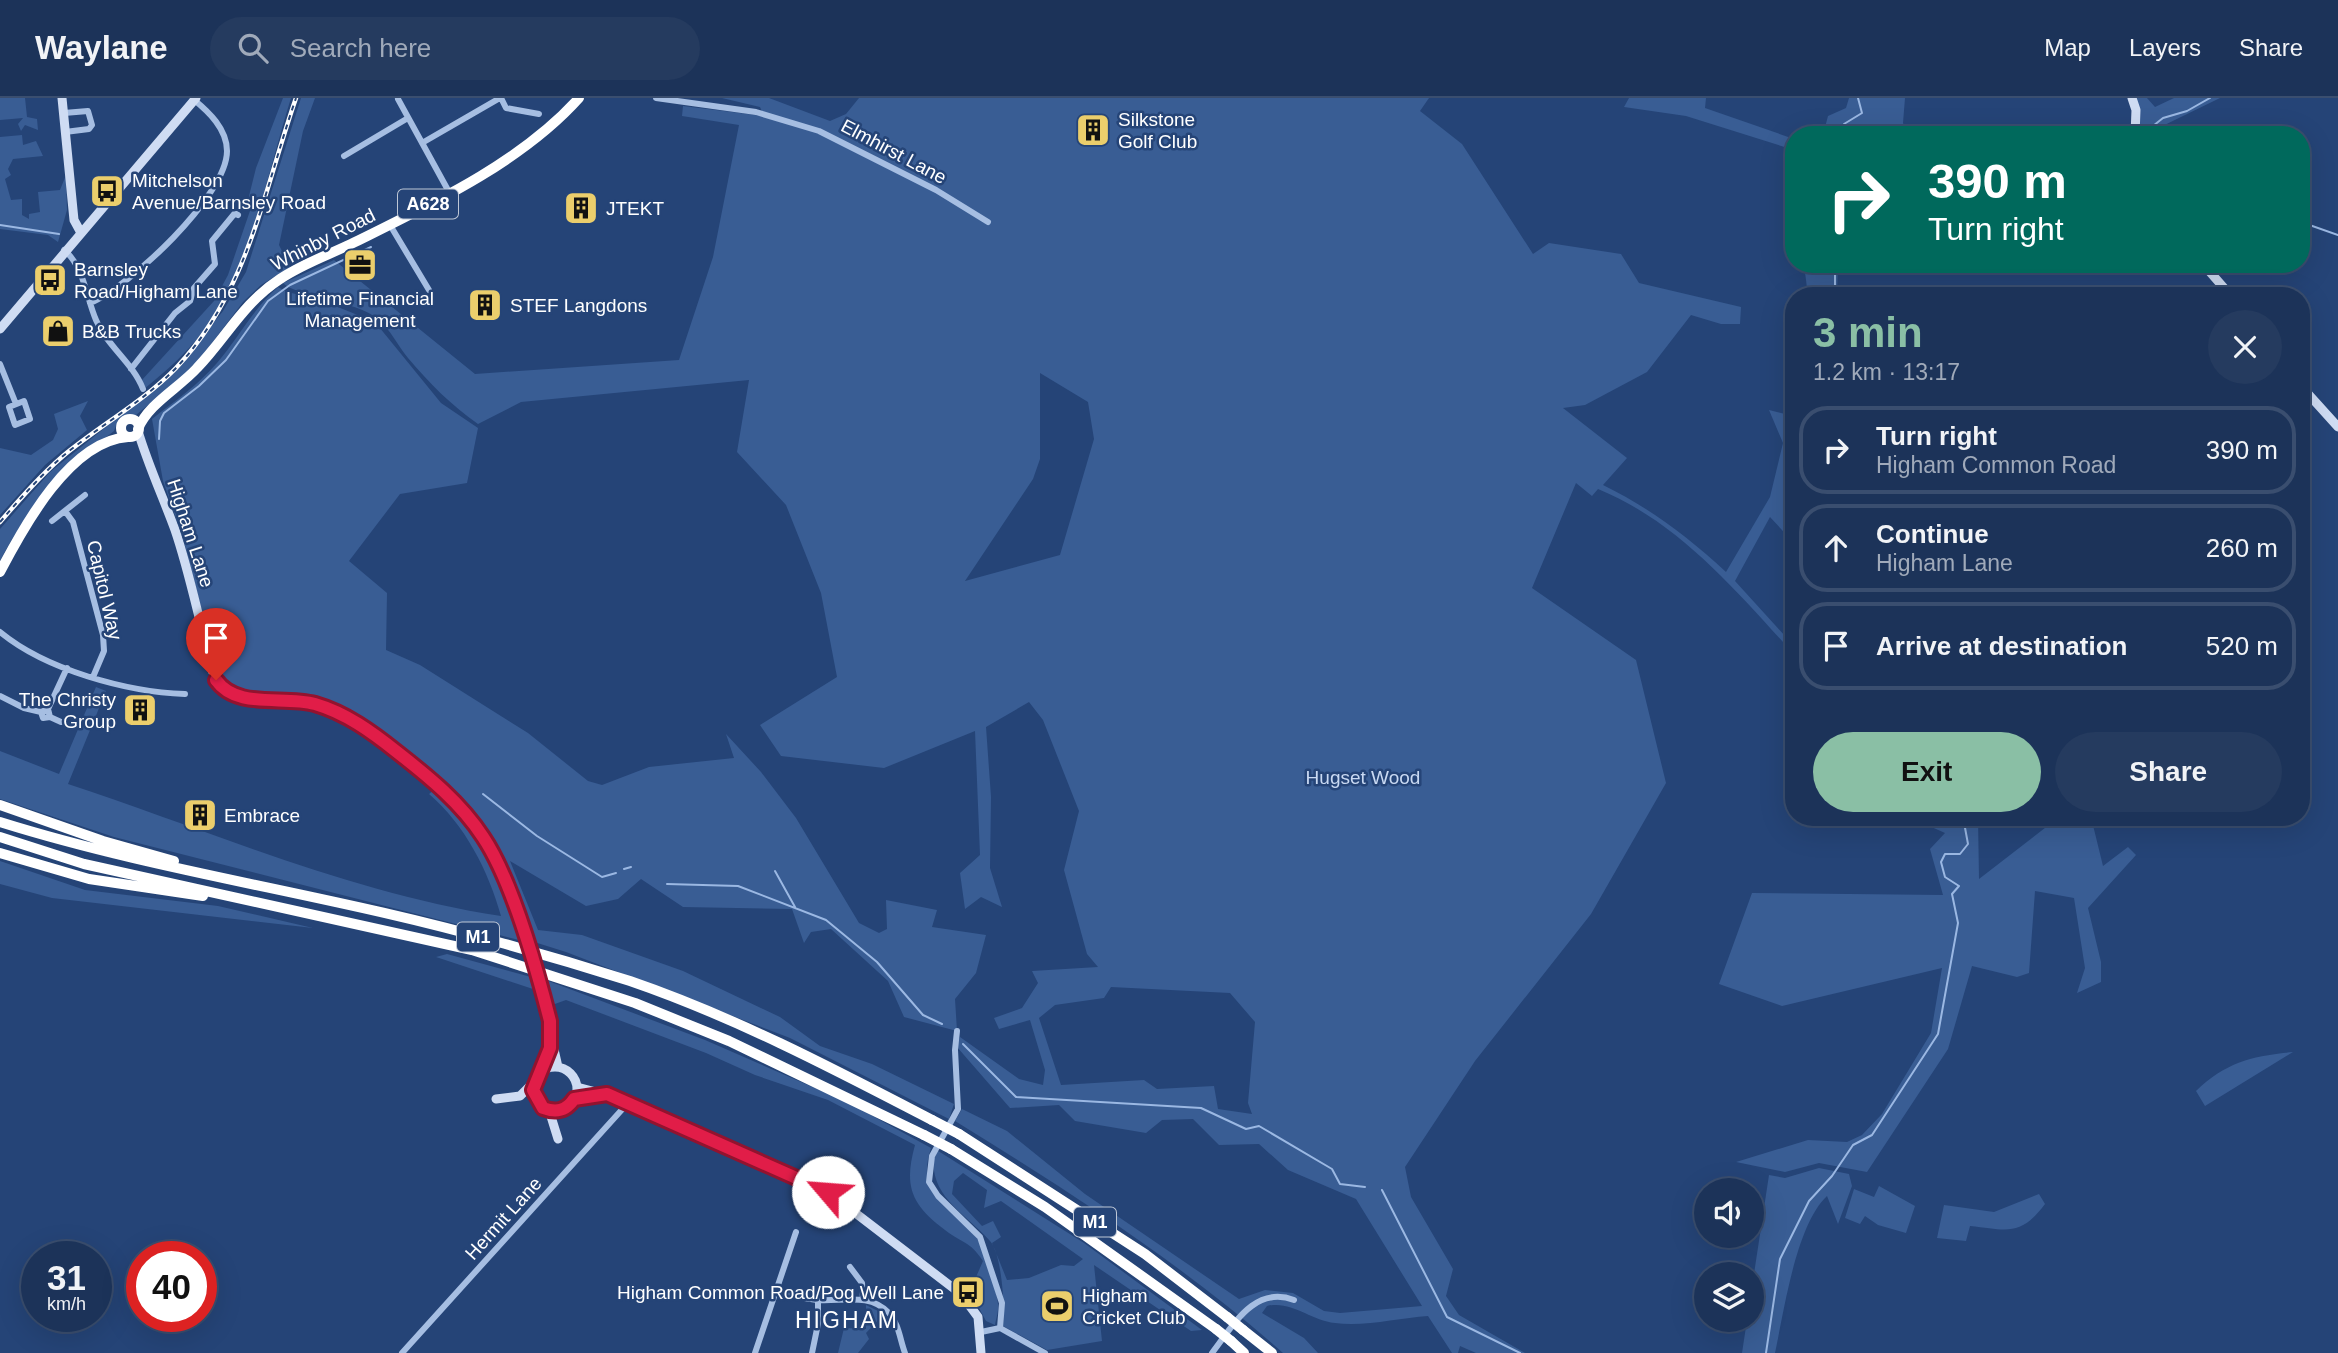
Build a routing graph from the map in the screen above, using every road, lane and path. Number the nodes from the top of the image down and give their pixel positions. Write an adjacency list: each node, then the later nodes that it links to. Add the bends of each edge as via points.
1 (62, 98): 9 (street)
2 (500, 98): 10 (street, via 506,108); 14 (street)
3 (579, 98): 16 (highway, Whinby Road / A628, via 534,141)
4 (656, 98): 8 (street, Elmhirst Lane)
5 (2132, 98): 12 (street)
6 (194, 99): 20 (street); 25 (street, via 224,136 227,153 219,177 163,248 110,293)
7 (398, 99): 11 (street)
8 (713, 101): 18 (street, Elmhirst Lane, via 831,136)
9 (64, 113): 13 (street); 13 (street, via 88,111 92,125)
10 (539, 114)
11 (408, 118): 14 (street); 15 (street)
12 (2135, 126)
13 (65, 132): 20 (street, via 74,220)
14 (422, 143): 16 (street)
15 (344, 156)
16 (449, 192): 19 (highway, Whinby Road / A628)
17 (238, 215): 28 (street, via 229,218 212,241 215,264 194,288 190,300)
18 (988, 222)
19 (390, 225): 24 (street); 32 (highway, Whinby Road / A628, via 264,290 236,317 198,367)
20 (80, 231): 21 (street)
21 (64, 250): 25 (street, via 77,265); 26 (street)
22 (2211, 273): 23 (street)
23 (2223, 287)
24 (429, 290)
25 (90, 303): 28 (street, via 101,329)
26 (0, 329)
27 (0, 364): 31 (street)
28 (131, 369): 29 (street)
29 (143, 389)
30 (2310, 396): 34 (street)
31 (16, 404)
32 (143, 417): 33 (highway, Whinby Road / A628); 35 (highway, Whinby Road / A628)
33 (125, 423): 35 (highway, via 135,422); 36 (highway)
34 (2338, 427)
35 (134, 433): 36 (highway); 56 (street, Higham Lane, bridge, via 176,531 210,661 222,687 240,698 288,699 325,707 365,727 444,790 484,838 499,866)
36 (113, 438): 40 (highway, via 88,454 48,493)
37 (85, 495): 38 (street)
38 (65, 511): 39 (street); 43 (street, Capitol Way, via 103,635 104,651)
39 (52, 521)
40 (0, 572)
41 (2, 634): 42 (street)
42 (67, 668): 43 (street); 46 (street)
43 (93, 677): 44 (street)
44 (185, 694)
45 (0, 696): 46 (street)
46 (46, 714): 47 (street); 48 (street)
47 (61, 722)
48 (40, 728)
49 (0, 805): 53 (highway, M1, via 103,841)
50 (0, 822): 53 (highway, M1, via 80,846)
51 (0, 837): 54 (highway, M1, via 84,864)
52 (0, 853): 54 (highway, M1, via 141,889)
53 (282, 891): 83 (highway, M1, bridge, via 495,941 631,982 751,1030 959,1134 1144,1254)
54 (282, 905): 82 (highway, M1, bridge, via 472,950 635,1003 729,1041 951,1149 1045,1207)
55 (957, 1031): 73 (street, via 958,1109 932,1156 929,1182 980,1237 1002,1303)
56 (552, 1033): 57 (street, Higham Lane); 58 (street)
57 (558, 1067): 58 (street); 60 (street, via 572,1075)
58 (540, 1072): 59 (street)
59 (533, 1083): 63 (street); 63 (street, via 520,1096 496,1099)
60 (577, 1087): 61 (street); 62 (street)
61 (607, 1094): 62 (street); 64 (street)
62 (574, 1099): 66 (street)
63 (538, 1103): 65 (street)
64 (627, 1104): 74 (street, via 828,1192 961,1294 972,1305); 75 (street, Hermit Lane)
65 (549, 1110): 66 (street); 66 (street, via 558,1139)
66 (563, 1110)
67 (796, 1231): 69 (street)
68 (850, 1267): 70 (street, via 862,1283)
69 (775, 1290): 71 (street); 76 (street)
70 (863, 1299): 71 (street); 78 (street, via 890,1314)
71 (818, 1300): 77 (street)
72 (1294, 1300): 81 (street, via 1281,1295 1256,1301)
73 (1000, 1328): 74 (street); 80 (street)
74 (981, 1332): 79 (street)
75 (402, 1353)
76 (755, 1353)
77 (812, 1353)
78 (905, 1353)
79 (981, 1353)
80 (1045, 1353)
81 (1212, 1353)
82 (1244, 1353)
83 (1272, 1353)

